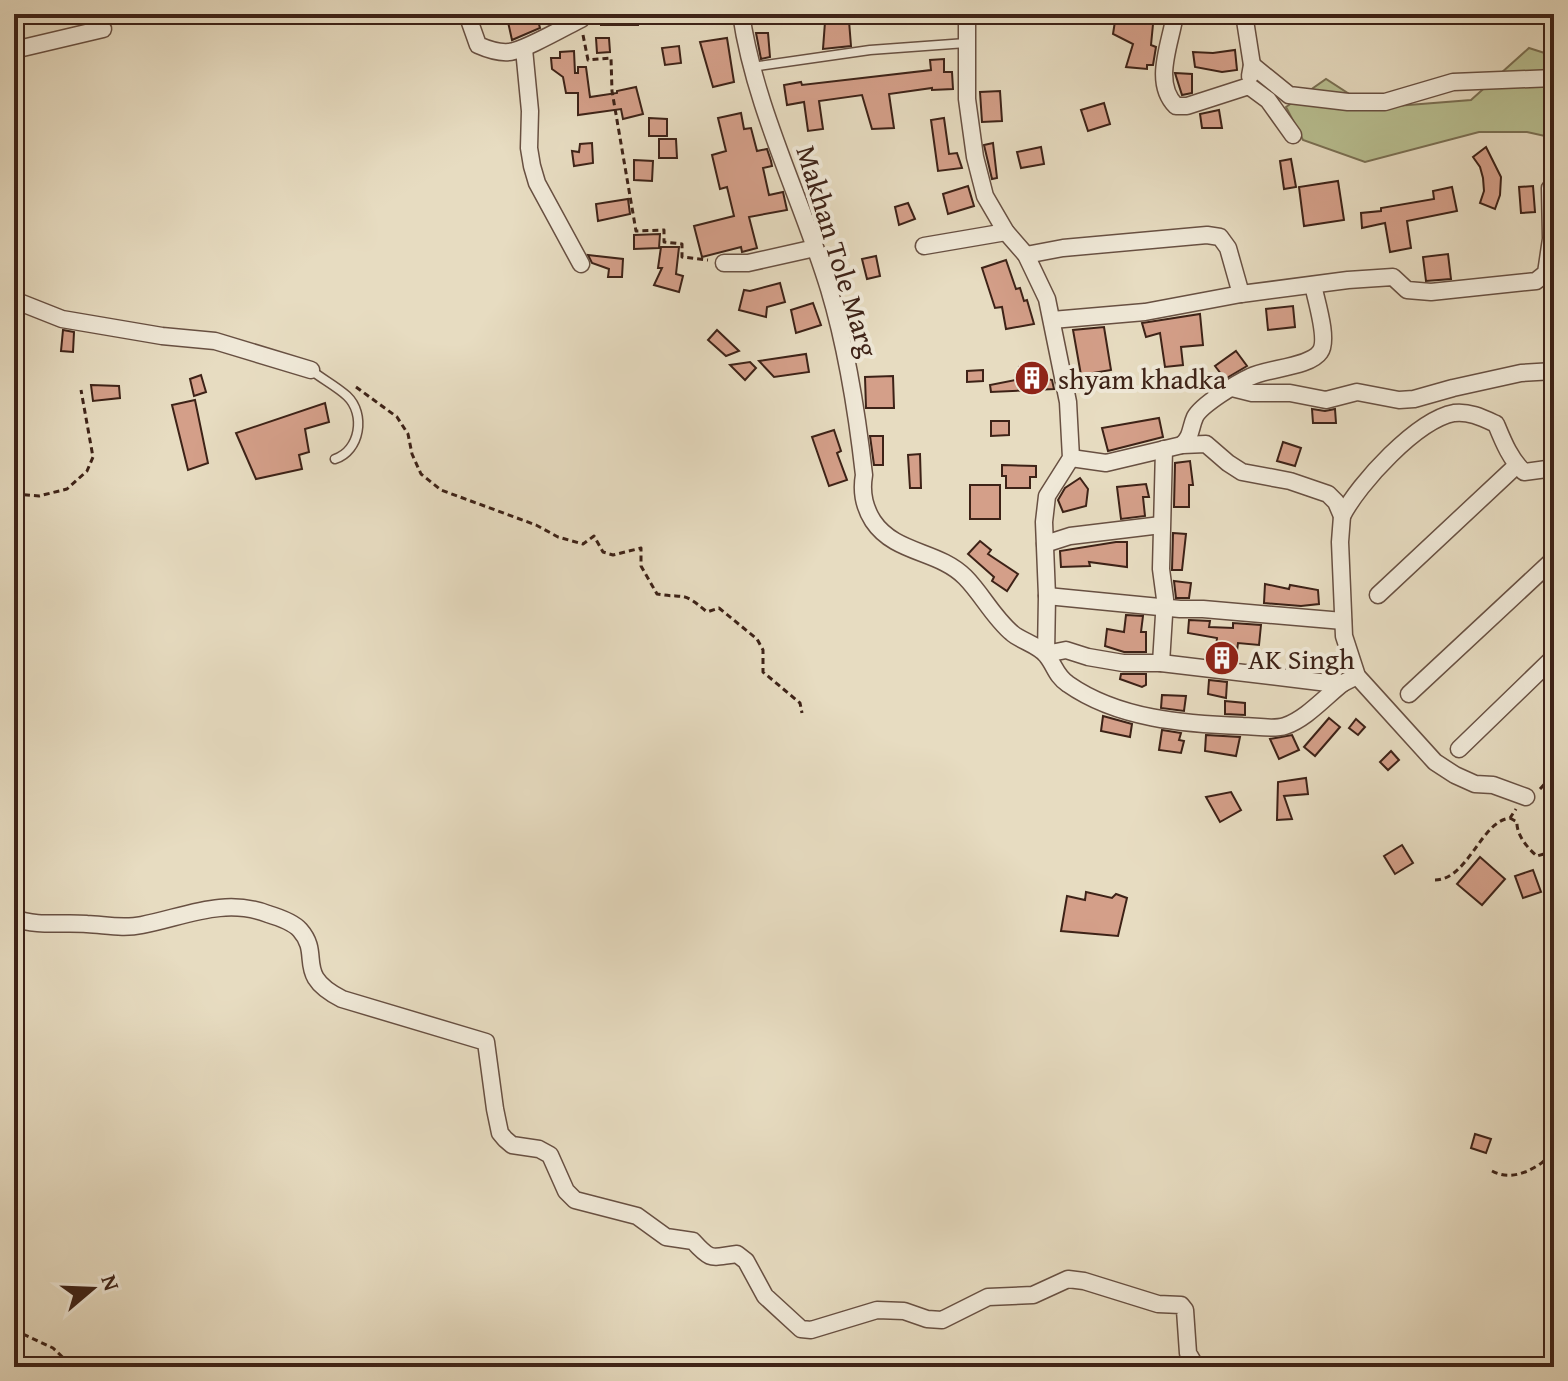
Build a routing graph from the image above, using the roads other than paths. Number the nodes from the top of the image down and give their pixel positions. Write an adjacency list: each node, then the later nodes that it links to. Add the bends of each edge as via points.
1 (467, 14): 9 (street, via 478,45 509,52)
2 (741, 14): 12 (street, Makhan Tole Marg)
3 (967, 14): 8 (street)
4 (1175, 14): 14 (street, via 1163,76 1165,91 1176,106)
5 (1244, 14): 11 (street)
6 (580, 17): 9 (street)
7 (103, 29): 10 (street)
8 (966, 43): 12 (lane); 17 (street, via 975,157 985,196)
9 (524, 49): 22 (street, via 532,166)
10 (14, 50)
11 (1252, 65): 13 (street, via 1289,95 1348,102 1385,102 1453,82); 14 (street)
12 (752, 67): 19 (street, Makhan Tole Marg)
13 (1554, 78)
14 (1249, 86): 15 (street, via 1268,100)
15 (1293, 135)
16 (1550, 188): 23 (street, via 1546,273 1536,281 1431,292 1407,290 1393,277)
17 (1006, 232): 18 (street); 20 (street)
18 (924, 246)
19 (815, 248): 21 (street); 44 (street, Makhan Tole Marg, via 853,392 869,515 882,534 902,547 963,575 1013,634)
20 (1026, 255): 24 (street, via 1220,237); 26 (street)
21 (724, 263)
22 (581, 264)
23 (1313, 285): 24 (street); 29 (street, via 1324,341 1320,352)
24 (1241, 294): 26 (street, via 1145,312)
25 (14, 300): 27 (street, via 62,319 215,341)
26 (1052, 320): 32 (street, via 1068,402)
27 (311, 370): 33 (lane, via 349,398 354,410 356,441)
28 (1554, 371): 29 (street, via 1521,373 1399,400 1357,392 1326,400)
29 (1232, 388): 30 (street, via 1201,410)
30 (1182, 445): 31 (street); 36 (street, via 1206,444 1242,472 1328,494)
31 (1164, 449): 32 (street, via 1106,463); 37 (street)
32 (1071, 458): 38 (street, via 1047,496)
33 (335, 459)
34 (1517, 465): 35 (street, via 1524,472); 36 (street, via 1496,424 1475,414 1454,413 1422,427 1371,474); 40 (street)
35 (1554, 468)
36 (1342, 516): 43 (street)
37 (1161, 525): 38 (street); 42 (street)
38 (1045, 544): 41 (street)
39 (1554, 559): 48 (street)
40 (1378, 595)
41 (1047, 596): 42 (street); 44 (street)
42 (1163, 606): 43 (street); 46 (street)
43 (1343, 621): 47 (street)
44 (1046, 654): 46 (street, via 1066,650 1123,663); 47 (street, Makhan Tole Marg, via 1058,676 1082,693 1148,717 1190,724 1282,728)
45 (1554, 657): 49 (street)
46 (1161, 663): 47 (street)
47 (1350, 680): 50 (street, via 1435,762 1475,784)
48 (1409, 694)
49 (1459, 749)
50 (1526, 797)
51 (14, 918): 52 (street, via 28,923 140,926 206,908 232,907 264,912 298,927 314,978 326,990 486,1042 500,1133 512,1145 550,1155 575,1200 637,1216 666,1237 693,1241 713,1259 737,1254 765,1296 801,1329 877,1310 942,1320 988,1297 1033,1295 1068,1279 1158,1304 1181,1305 1188,1353)
52 (1196, 1367)

